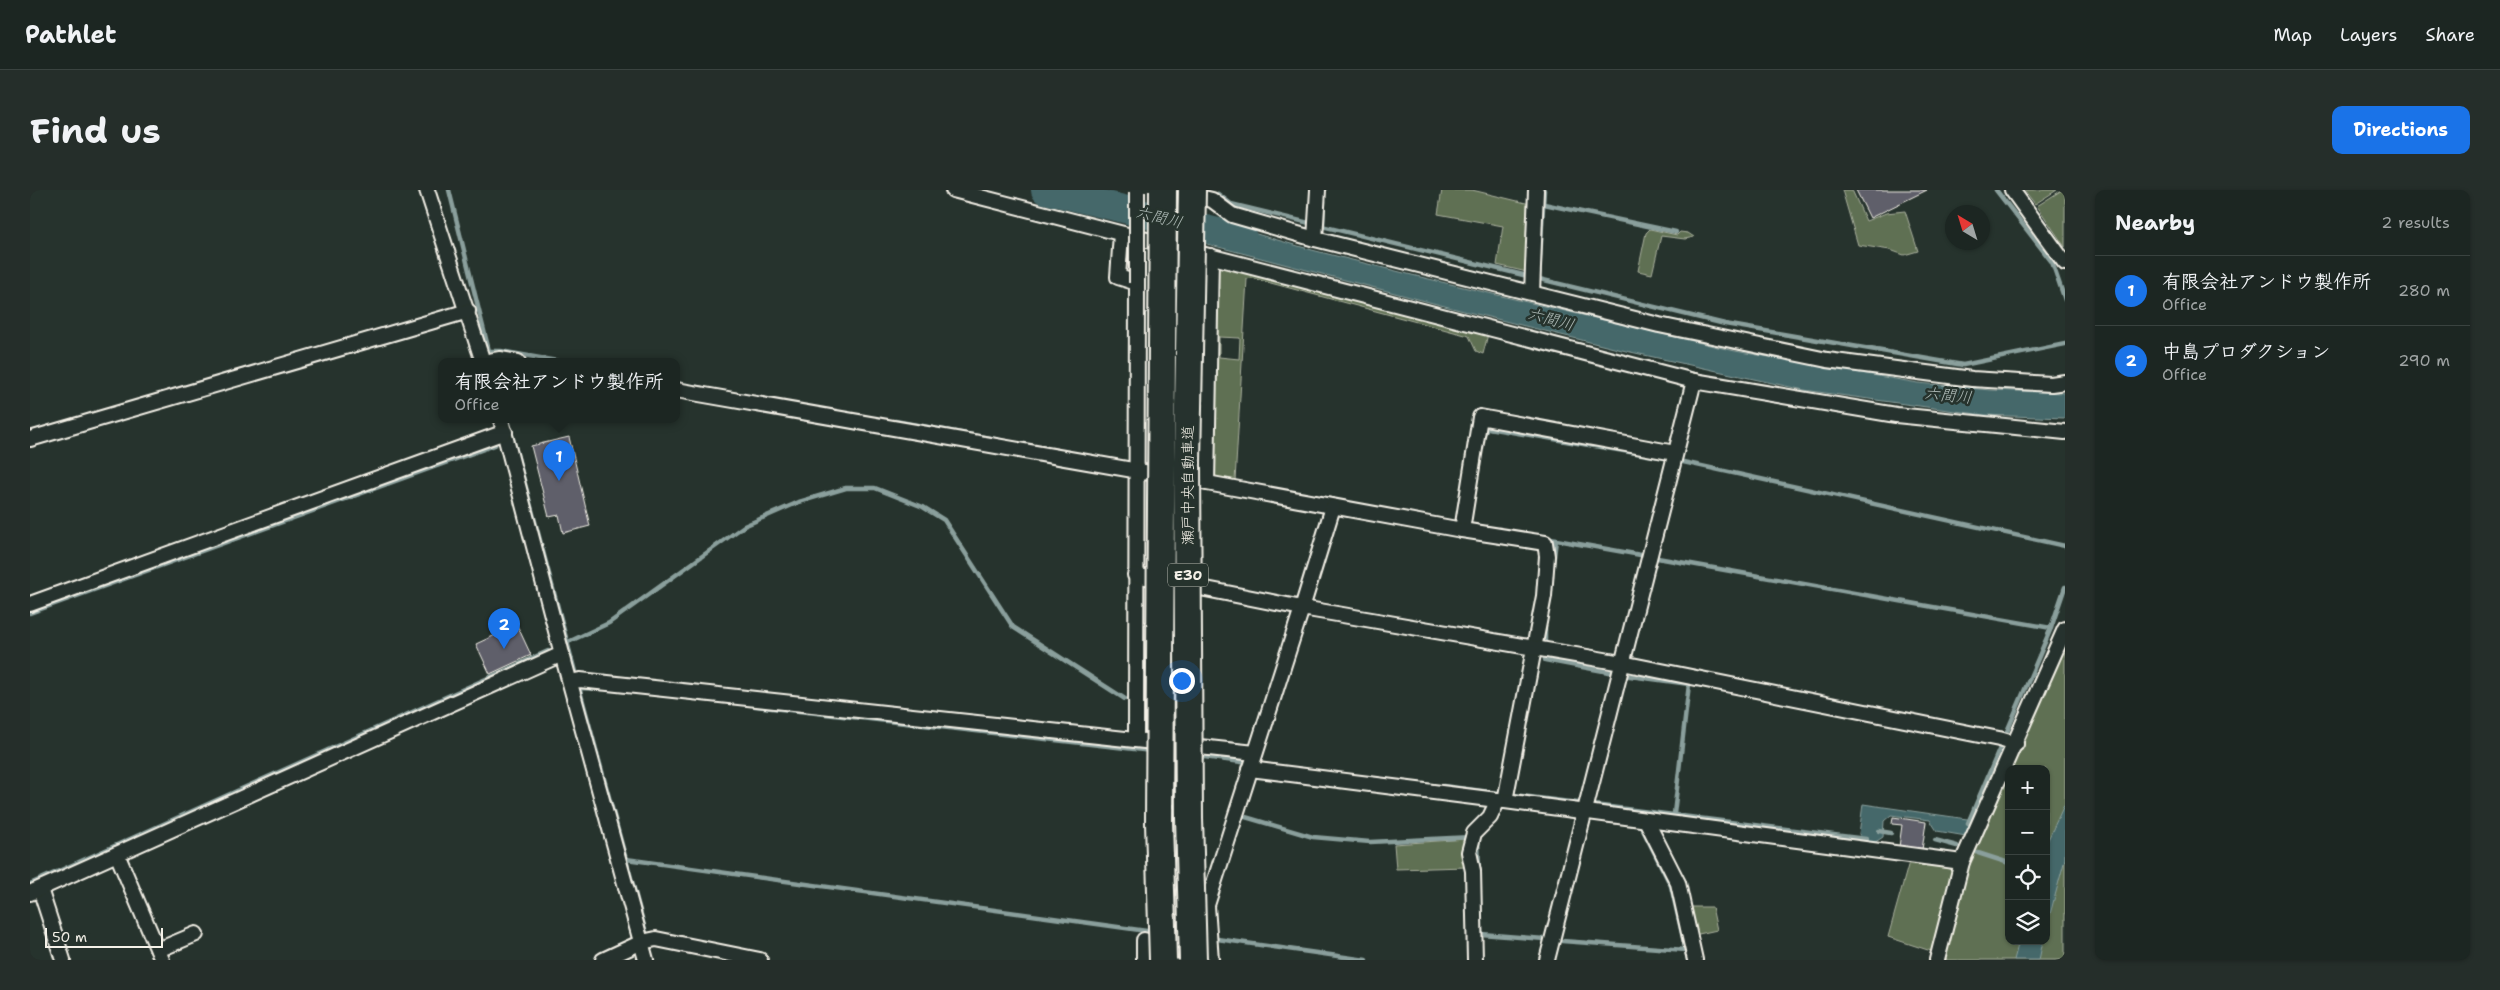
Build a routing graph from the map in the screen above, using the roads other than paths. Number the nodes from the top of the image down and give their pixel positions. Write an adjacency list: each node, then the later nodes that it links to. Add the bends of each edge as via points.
1 (427, 190): 15 (street)
2 (952, 190): 10 (street)
3 (1171, 190): 8 (street)
4 (1318, 190): 9 (street)
5 (1536, 190): 14 (street)
6 (2012, 190): 12 (street)
7 (1146, 191): 13 (street, bridge); 50 (highway, 瀬戸中央自動車道 / E30, bridge, via 1160,822)
8 (1205, 193): 9 (street, via 1232,214); 55 (highway, 瀬戸中央自動車道 / E30, bridge, via 1187,472)
9 (1316, 230): 14 (street)
10 (1121, 234): 11 (street); 13 (street, via 1118,277)
11 (1210, 256): 17 (street); 25 (street)
12 (2065, 263)
13 (1137, 283): 24 (street)
14 (1532, 284): 18 (street, via 1659,325 1827,360 1972,379)
15 (468, 311): 16 (street); 22 (street)
16 (487, 358)
17 (1694, 381): 21 (street, via 1896,415); 23 (street)
18 (2065, 382)
19 (680, 391): 24 (street)
20 (503, 426): 29 (street); 33 (street)
21 (2065, 432)
22 (30, 439)
23 (1674, 458): 27 (street, via 1480,417); 34 (street)
24 (1136, 471): 25 (street); 28 (street)
25 (1207, 483): 26 (street)
26 (1334, 507): 27 (street); 30 (street)
27 (1463, 526): 32 (street, via 1546,544)
28 (1135, 575): 30 (street); 36 (street)
29 (30, 604)
30 (1302, 608): 32 (street); 38 (street)
31 (2065, 629): 37 (street)
32 (1540, 649): 34 (street); 39 (street)
33 (562, 654): 35 (street); 42 (street)
34 (1620, 671): 37 (street); 40 (street)
35 (575, 681): 36 (street); 48 (street)
36 (1136, 740): 38 (street)
37 (2007, 741): 43 (street)
38 (1252, 762): 39 (street); 45 (street)
39 (1504, 797): 40 (street); 57 (street, via 1474,836 1469,852 1473,871)
40 (1587, 806): 41 (street); 58 (street)
41 (1646, 820): 43 (street); 59 (street, via 1678,883)
42 (118, 854): 44 (street); 49 (street)
43 (1962, 862): 60 (street)
44 (35, 891): 51 (street)
45 (1207, 905): 50 (street, via 1199,921); 56 (street)
46 (196, 934): 49 (street)
47 (1144, 940): 50 (street)
48 (646, 941): 52 (street); 53 (street); 54 (street, via 656,939)
49 (160, 955)
50 (1150, 959)
51 (63, 960)
52 (603, 960)
53 (646, 960)
54 (760, 960)
55 (1193, 960)
56 (1211, 960)
57 (1474, 960)
58 (1547, 960)
59 (1695, 960)
60 (1936, 960)

